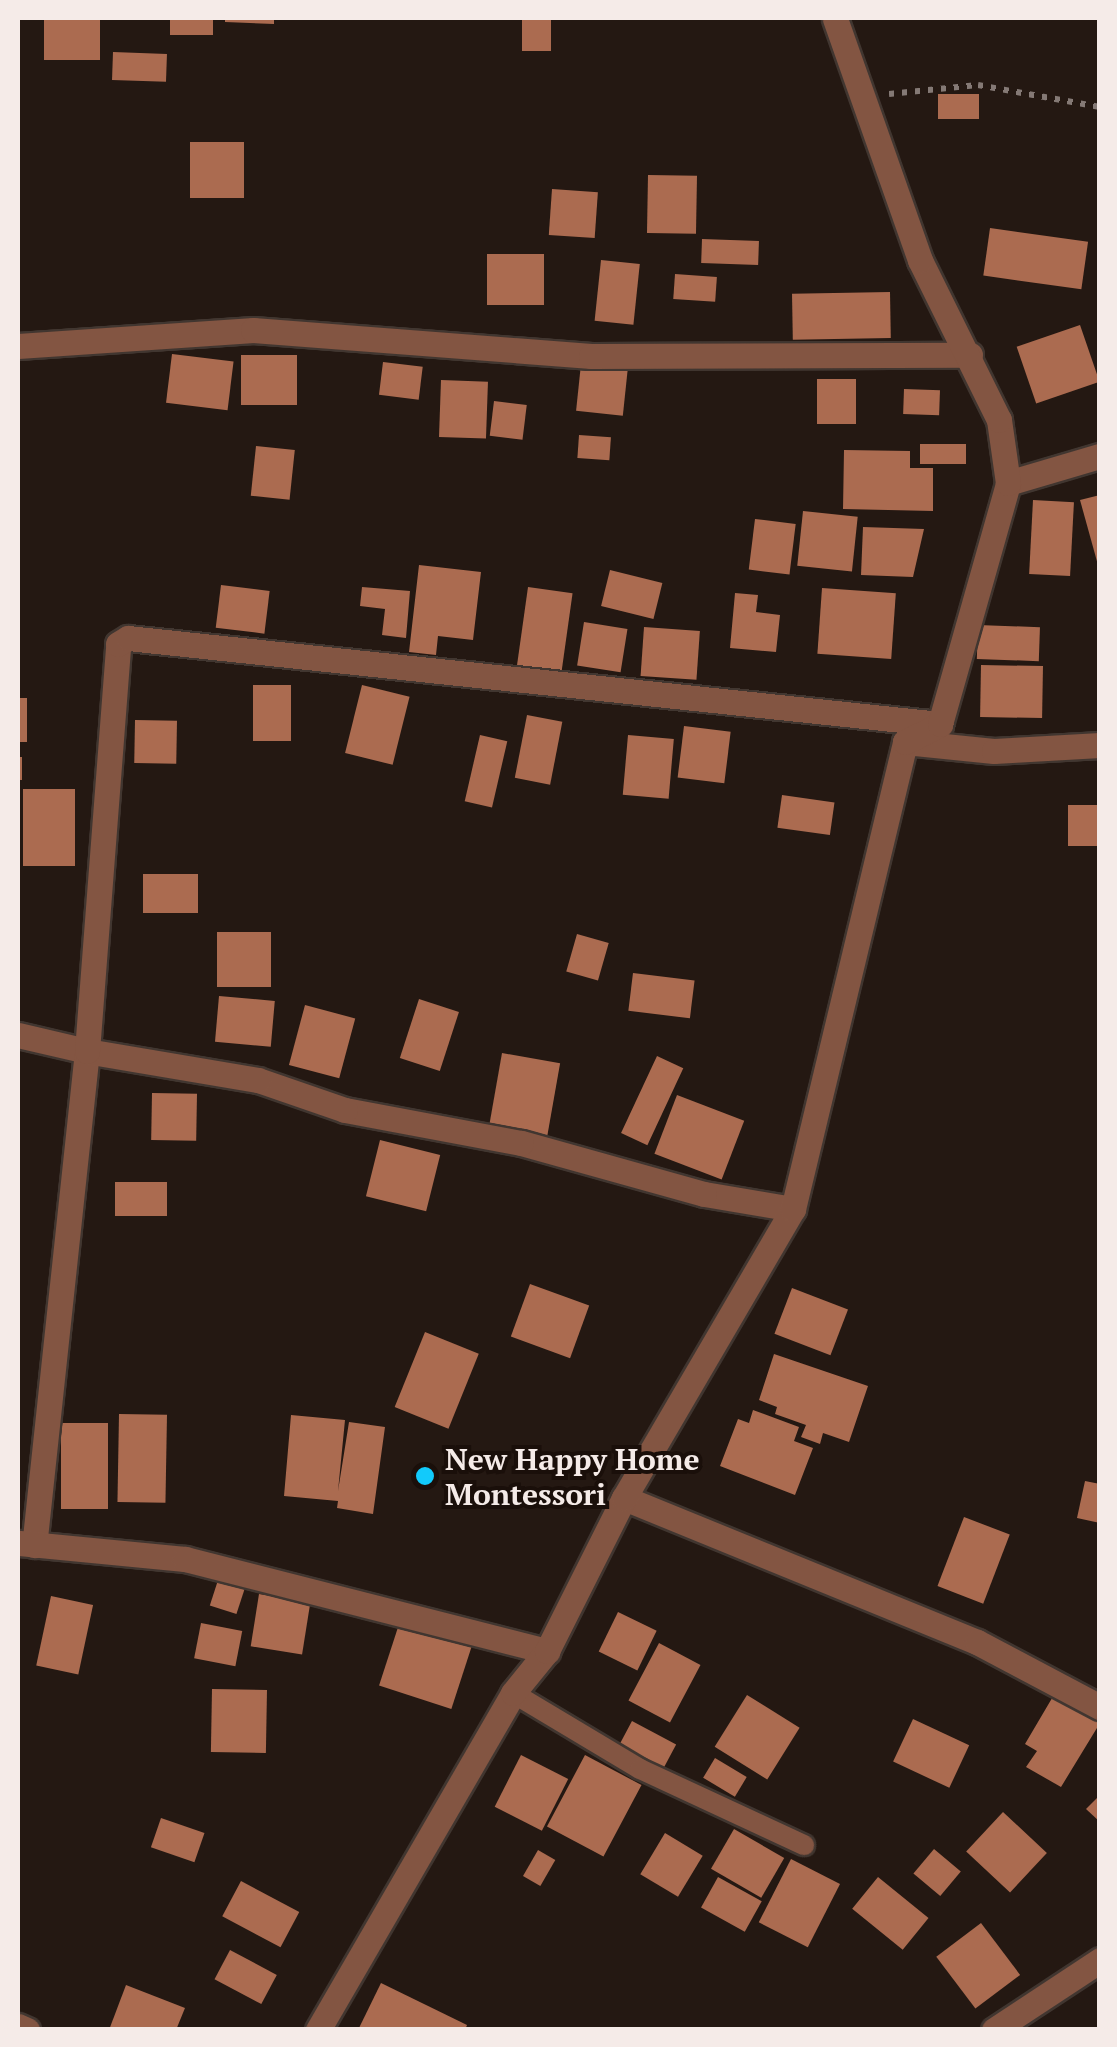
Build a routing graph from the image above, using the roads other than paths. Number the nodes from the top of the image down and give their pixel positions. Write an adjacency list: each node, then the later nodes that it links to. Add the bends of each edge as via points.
1 (835, 18): 3 (street, via 920,260)
2 (18, 346): 3 (street, via 253,330 591,356)
3 (970, 355): 5 (street, via 999,420)
4 (1100, 456): 5 (street)
5 (1008, 482): 6 (street)
6 (940, 724): 7 (street); 10 (street, via 128,638 115,655)
7 (905, 742): 8 (street, via 994,751); 11 (street)
8 (1100, 745)
9 (18, 1036): 10 (street)
10 (87, 1051): 11 (street, via 258,1080 345,1110 521,1143 704,1194); 13 (street)
11 (793, 1209): 12 (street)
12 (624, 1498): 14 (street); 16 (street, via 977,1642)
13 (26, 1544): 14 (street, via 185,1559)
14 (547, 1651): 15 (street)
15 (513, 1693): 17 (lane, via 640,1770); 21 (street)
16 (1100, 1707)
17 (804, 1845)
18 (1100, 1960): 22 (street)
19 (18, 2026): 20 (street)
20 (28, 2030)
21 (318, 2030)
22 (994, 2030)

